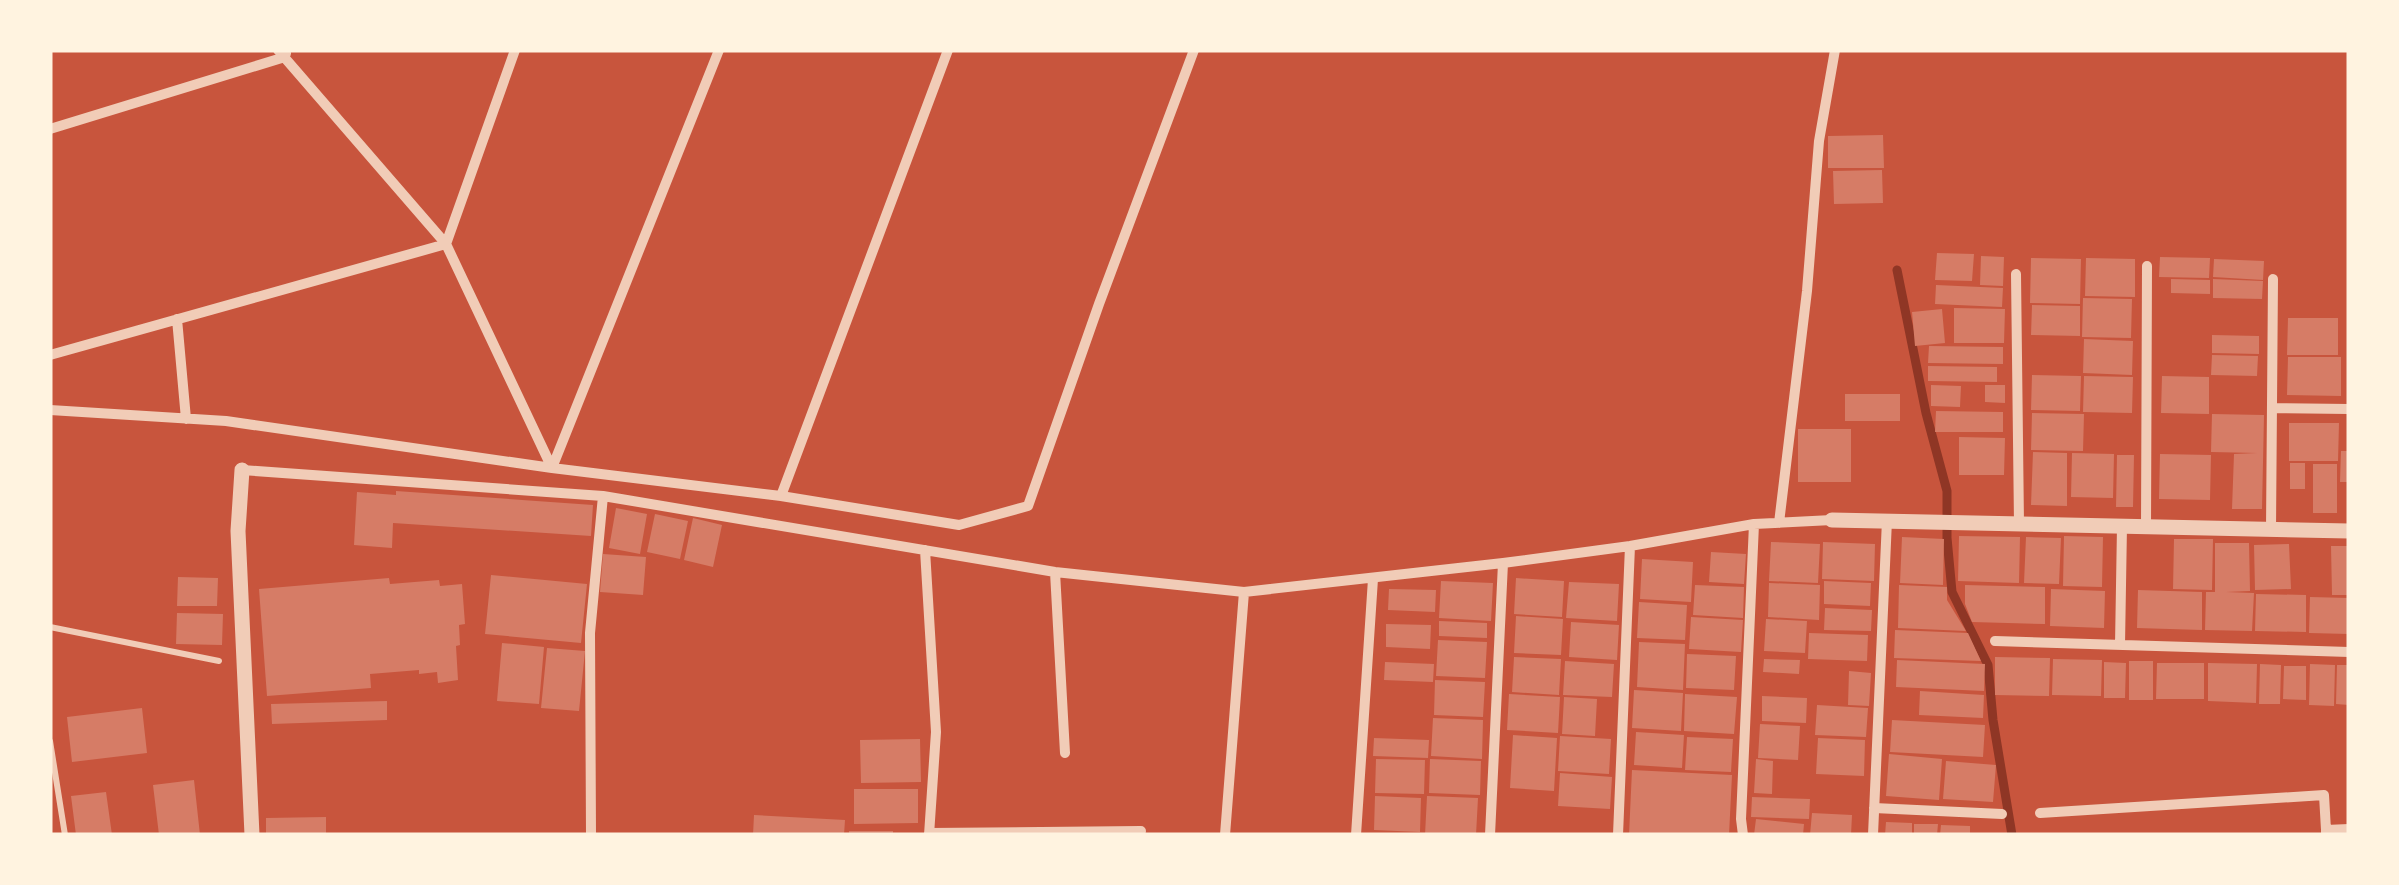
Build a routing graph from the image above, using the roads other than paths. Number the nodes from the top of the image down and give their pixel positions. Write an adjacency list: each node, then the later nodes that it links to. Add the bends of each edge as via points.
1 (515, 50): 8 (street)
2 (719, 50): 18 (street)
3 (948, 50): 21 (street)
4 (1194, 50): 21 (street, via 1028,506 959,525)
5 (1835, 50): 24 (street, via 1818,141)
6 (283, 52): 7 (street); 8 (street)
7 (50, 129)
8 (446, 244): 12 (street); 18 (street)
9 (2147, 266): 28 (street)
10 (2016, 274): 26 (street)
11 (2273, 280): 14 (street)
12 (177, 319): 13 (street); 17 (street)
13 (50, 355)
14 (2272, 408): 15 (street); 29 (street)
15 (2349, 409)
16 (50, 410): 17 (street)
17 (186, 419): 18 (street)
18 (552, 468): 21 (street)
19 (242, 470): 20 (street); 52 (street, via 238,530)
20 (603, 496): 32 (street); 53 (street, via 590,633)
21 (781, 496)
22 (1832, 520): 23 (street); 24 (street)
23 (1887, 520): 26 (street); 44 (street)
24 (1779, 523): 25 (street)
25 (1754, 524): 31 (street); 58 (street)
26 (2019, 524): 27 (street)
27 (2122, 526): 28 (street); 39 (street)
28 (2146, 526): 29 (street)
29 (2271, 529): 30 (street)
30 (2349, 531)
31 (1630, 546): 33 (street); 57 (street)
32 (925, 550): 34 (street); 50 (street, via 936,732)
33 (1502, 563): 35 (street); 56 (street)
34 (1056, 572): 36 (street); 43 (street)
35 (1374, 578): 36 (street); 55 (street)
36 (1244, 592): 54 (street)
37 (50, 627): 41 (lane)
38 (1996, 641): 39 (street)
39 (2120, 645): 40 (street)
40 (2349, 652)
41 (219, 662)
42 (50, 741): 51 (lane)
43 (1065, 753)
44 (1874, 808): 46 (street); 59 (street)
45 (2040, 813): 49 (street, via 2324,796)
46 (2002, 814)
47 (2349, 829): 49 (street)
48 (1141, 831): 50 (street)
49 (2326, 832)
50 (929, 834)
51 (64, 835)
52 (252, 835)
53 (591, 835)
54 (1225, 835)
55 (1356, 835)
56 (1490, 835)
57 (1618, 835)
58 (1742, 835)
59 (1873, 835)

